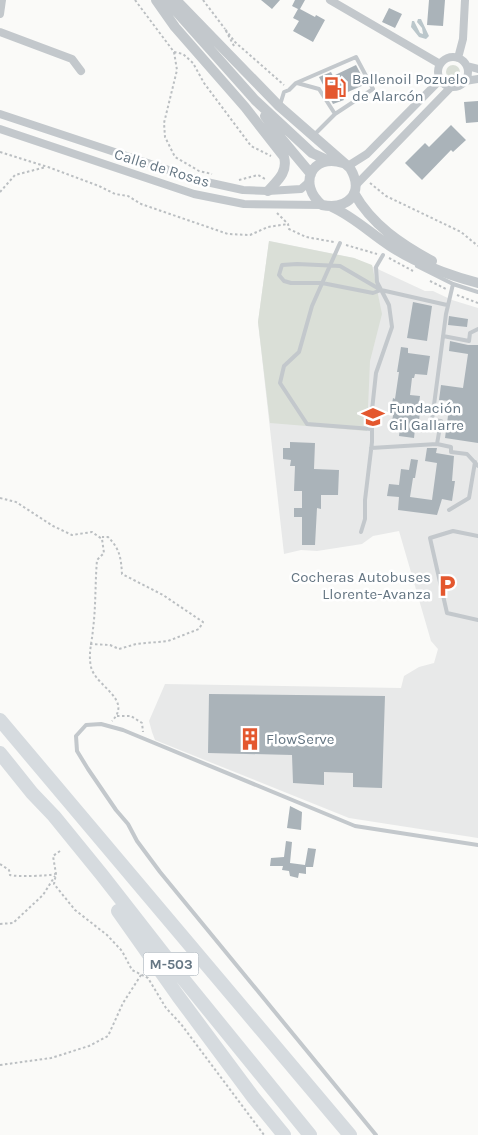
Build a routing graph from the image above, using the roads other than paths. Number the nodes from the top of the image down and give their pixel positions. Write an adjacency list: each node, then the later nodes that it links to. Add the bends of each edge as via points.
1 (2, 0): 8 (street)
2 (156, 0): 30 (street, via 284,157 284,172)
3 (166, 0): 20 (street)
4 (176, 0): 21 (street)
5 (330, 0): 7 (street)
6 (465, 0): 10 (street, via 463,39)
7 (341, 4): 11 (street)
8 (0, 14)
9 (0, 32): 14 (street, via 72,59)
10 (458, 58): 11 (street, via 448,58); 12 (street)
11 (440, 64): 16 (street)
12 (467, 66): 13 (street); 17 (street)
13 (478, 69)
14 (81, 72)
15 (478, 79): 17 (street)
16 (440, 80): 19 (street); 27 (street, via 366,154)
17 (465, 81): 19 (street)
18 (296, 83): 21 (lane, via 284,92); 23 (lane, via 319,89); 23 (lane, via 356,57 373,89)
19 (452, 87): 29 (street)
20 (255, 100): 26 (street, via 312,153); 28 (street)
21 (279, 106): 25 (street)
22 (0, 114): 30 (street, Calle de Rosas, via 202,181 243,190)
23 (335, 114): 25 (lane)
24 (0, 129): 31 (street, Calle de Rosas, via 194,194 244,204)
25 (313, 136): 27 (street)
26 (329, 161): 27 (street); 28 (street, via 318,165)
27 (345, 164): 29 (street)
28 (310, 178): 30 (street, Calle de Rosas, via 301,189); 31 (street, via 310,193)
29 (357, 185): 31 (street, via 348,202 338,207); 37 (street, via 369,216 395,238)
30 (268, 191)
31 (327, 206): 32 (street, via 346,214)
32 (377, 237): 37 (street, via 422,263); 38 (lane, via 399,257)
33 (340, 243): 35 (lane)
34 (383, 255): 39 (lane, via 376,267)
35 (331, 265): 36 (lane); 36 (lane, via 282,265 279,270 278,275 284,281); 39 (lane, via 340,266)
36 (322, 283): 39 (lane, via 373,293); 44 (lane, via 299,352 284,366 280,384 307,424)
37 (478, 283)
38 (453, 284): 40 (lane); 41 (lane)
39 (381, 290): 41 (lane); 44 (lane, via 389,306 392,327 376,373)
40 (478, 292)
41 (448, 305): 43 (lane)
42 (478, 329): 43 (lane, via 470,333 469,341)
43 (443, 336): 45 (lane, via 432,420 441,421)
44 (372, 429): 46 (lane)
45 (437, 444): 46 (lane); 47 (lane, via 451,447 451,452 467,454)
46 (371, 448): 49 (lane)
47 (476, 464): 48 (lane, via 469,498)
48 (449, 510)
49 (361, 532)
50 (478, 536): 51 (lane, via 453,531 430,538 447,613)
51 (478, 620)
52 (0, 720): 58 (highway, M-503)
53 (0, 753): 54 (highway, M-503)
54 (32, 793): 56 (highway, via 46,819); 57 (highway, M-503, via 102,875)
55 (478, 845): 59 (lane, via 355,826 100,724 86,725 76,736 77,751 160,872)
56 (284, 1135)
57 (310, 1135)
58 (350, 1135)
59 (376, 1135)

